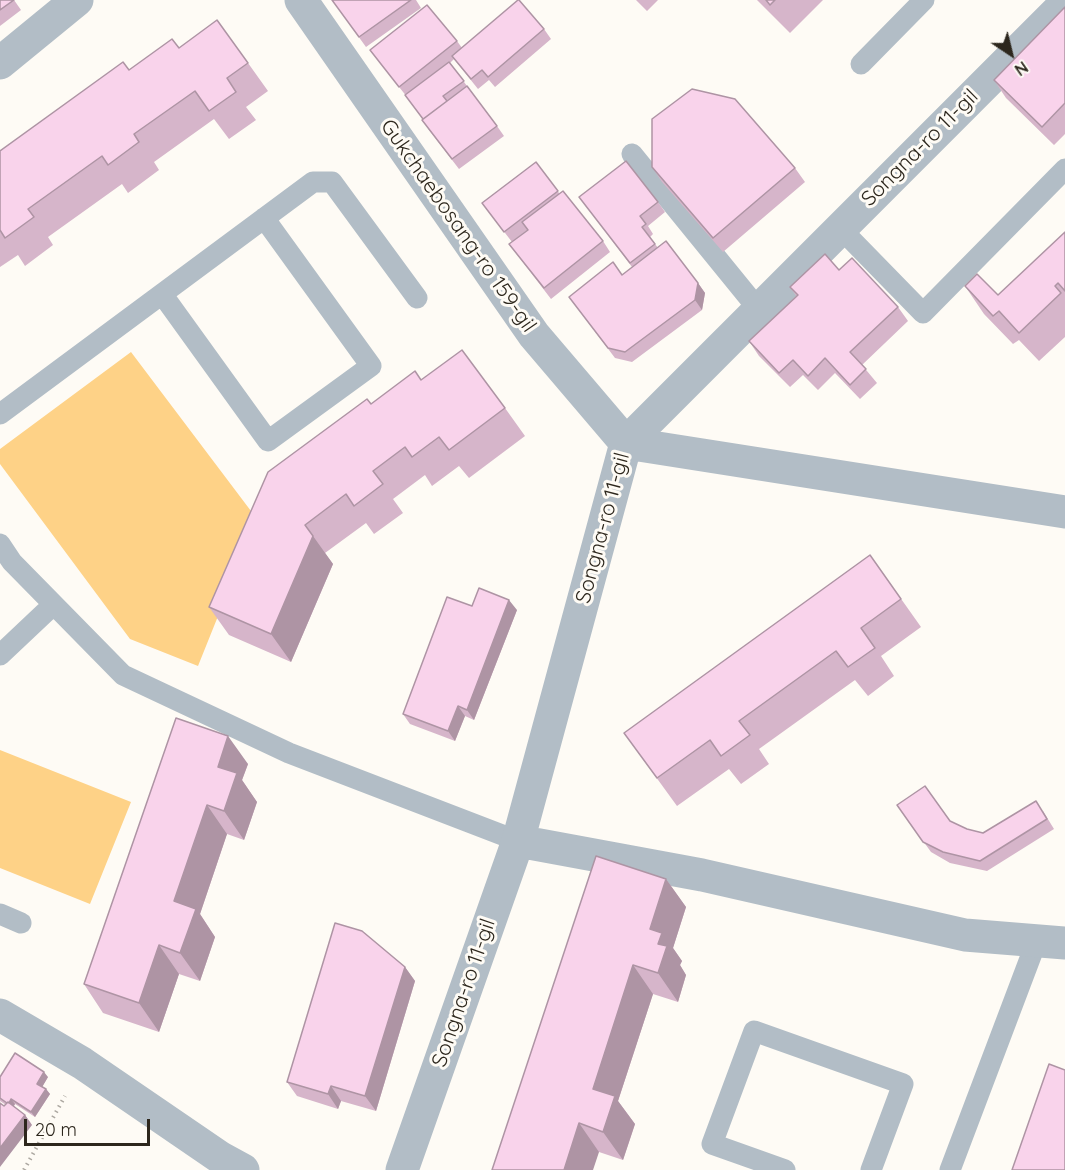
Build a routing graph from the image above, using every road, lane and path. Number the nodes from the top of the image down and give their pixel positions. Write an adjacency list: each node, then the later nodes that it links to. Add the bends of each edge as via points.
1 (77, 0): 5 (street)
2 (301, 0): 15 (street, Gukchaebosang-ro 159-gil, via 534,335)
3 (924, 0): 6 (lane)
4 (1065, 4): 10 (street, Songna-ro 11-gil)
5 (0, 63)
6 (861, 64)
7 (632, 154): 13 (lane)
8 (1065, 169): 10 (lane, via 922,313)
9 (264, 218): 11 (lane); 11 (lane, via 371,366 268,441); 12 (lane, via 313,182 332,182)
10 (840, 228): 13 (street, Songna-ro 11-gil)
11 (162, 294): 14 (lane)
12 (417, 297)
13 (759, 310): 15 (street, Songna-ro 11-gil)
14 (0, 414)
15 (626, 443): 16 (street); 20 (street, Songna-ro 11-gil)
16 (1065, 512)
17 (0, 544): 18 (lane)
18 (53, 605): 19 (lane); 20 (lane, via 123,675 289,753)
19 (0, 655)
20 (518, 840): 23 (street, via 702,875 964,935); 28 (street, Songna-ro 11-gil)
21 (0, 914): 22 (lane)
22 (21, 923)
23 (1051, 941): 31 (lane)
24 (0, 1015): 25 (street)
25 (82, 1063): 26 (path); 27 (street)
26 (24, 1170)
27 (243, 1170)
28 (402, 1170)
29 (785, 1170): 30 (lane, via 712,1144 754,1031 903,1084)
30 (871, 1170)
31 (950, 1170)

